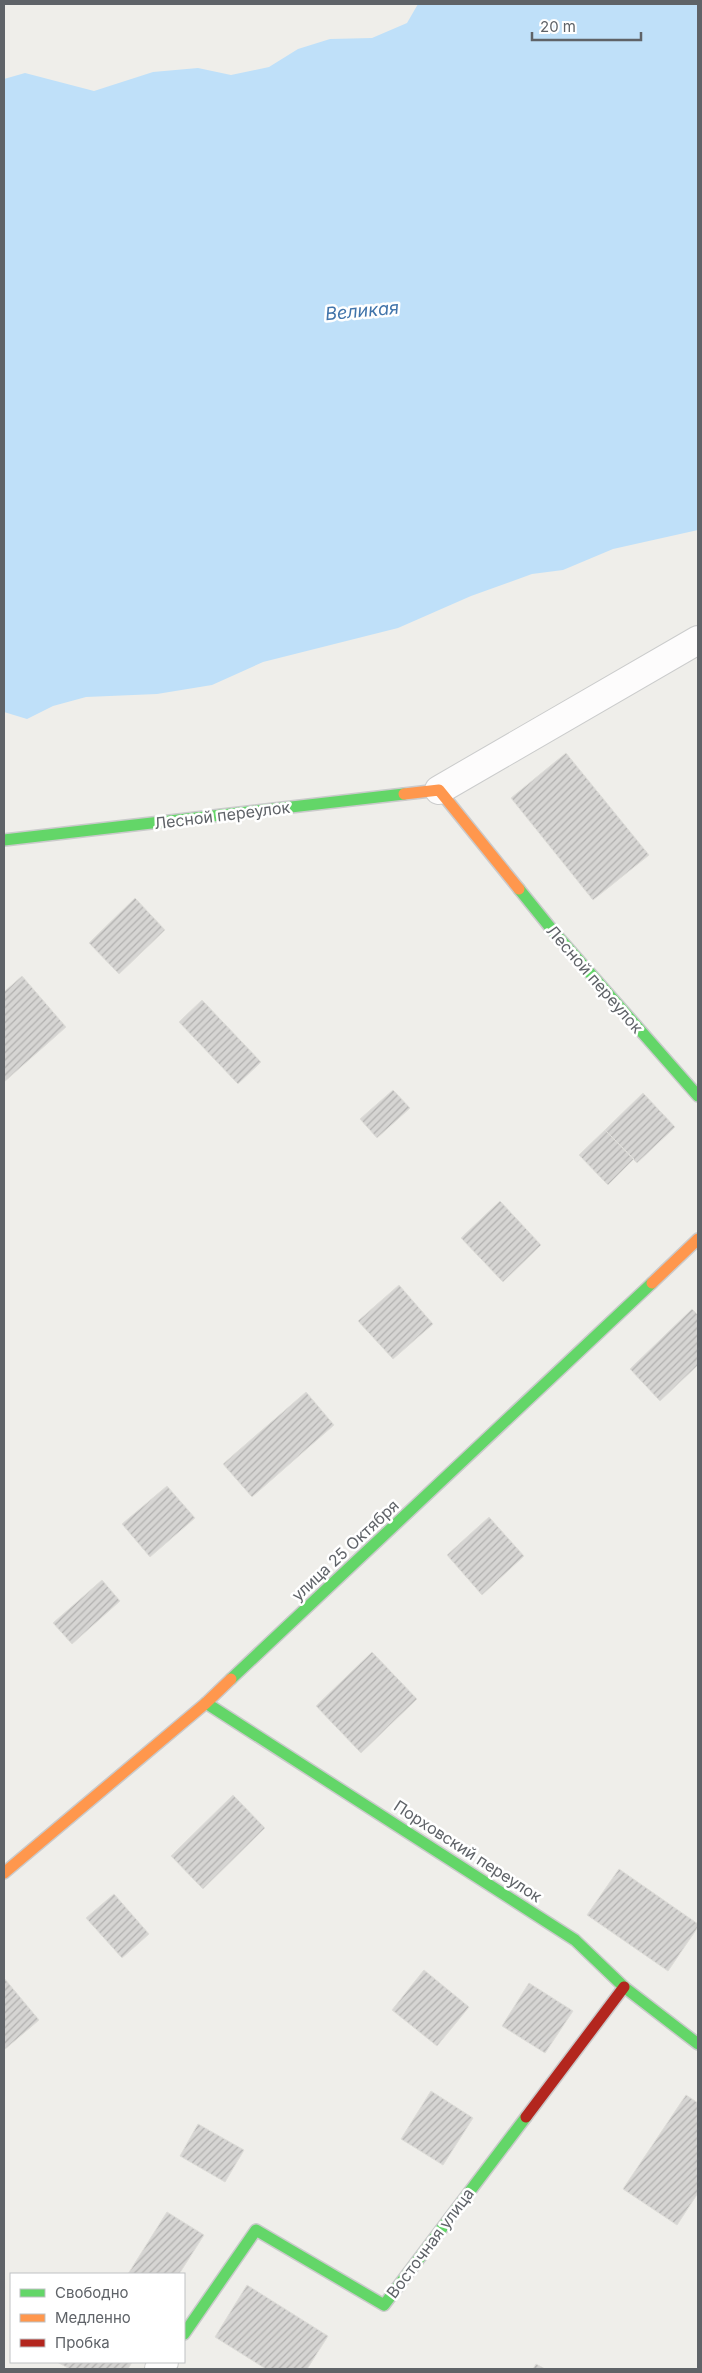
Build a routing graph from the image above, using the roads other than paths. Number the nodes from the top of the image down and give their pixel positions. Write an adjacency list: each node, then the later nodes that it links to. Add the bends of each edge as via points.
1 (698, 640): 2 (street, Лесной переулок)
2 (439, 790): 3 (street, Лесной переулок); 4 (street, Лесной переулок, via 553,931)
3 (4, 840)
4 (698, 1096)
5 (698, 1239): 6 (street, улица 25 Октября)
6 (206, 1703): 7 (street, улица 25 Октября); 8 (street, Порховский переулок, via 574,1940)
7 (4, 1873)
8 (624, 1987): 9 (street, Порховский переулок); 10 (street, Восточная улица, via 384,2305 256,2230)
9 (698, 2044)
10 (185, 2333)

